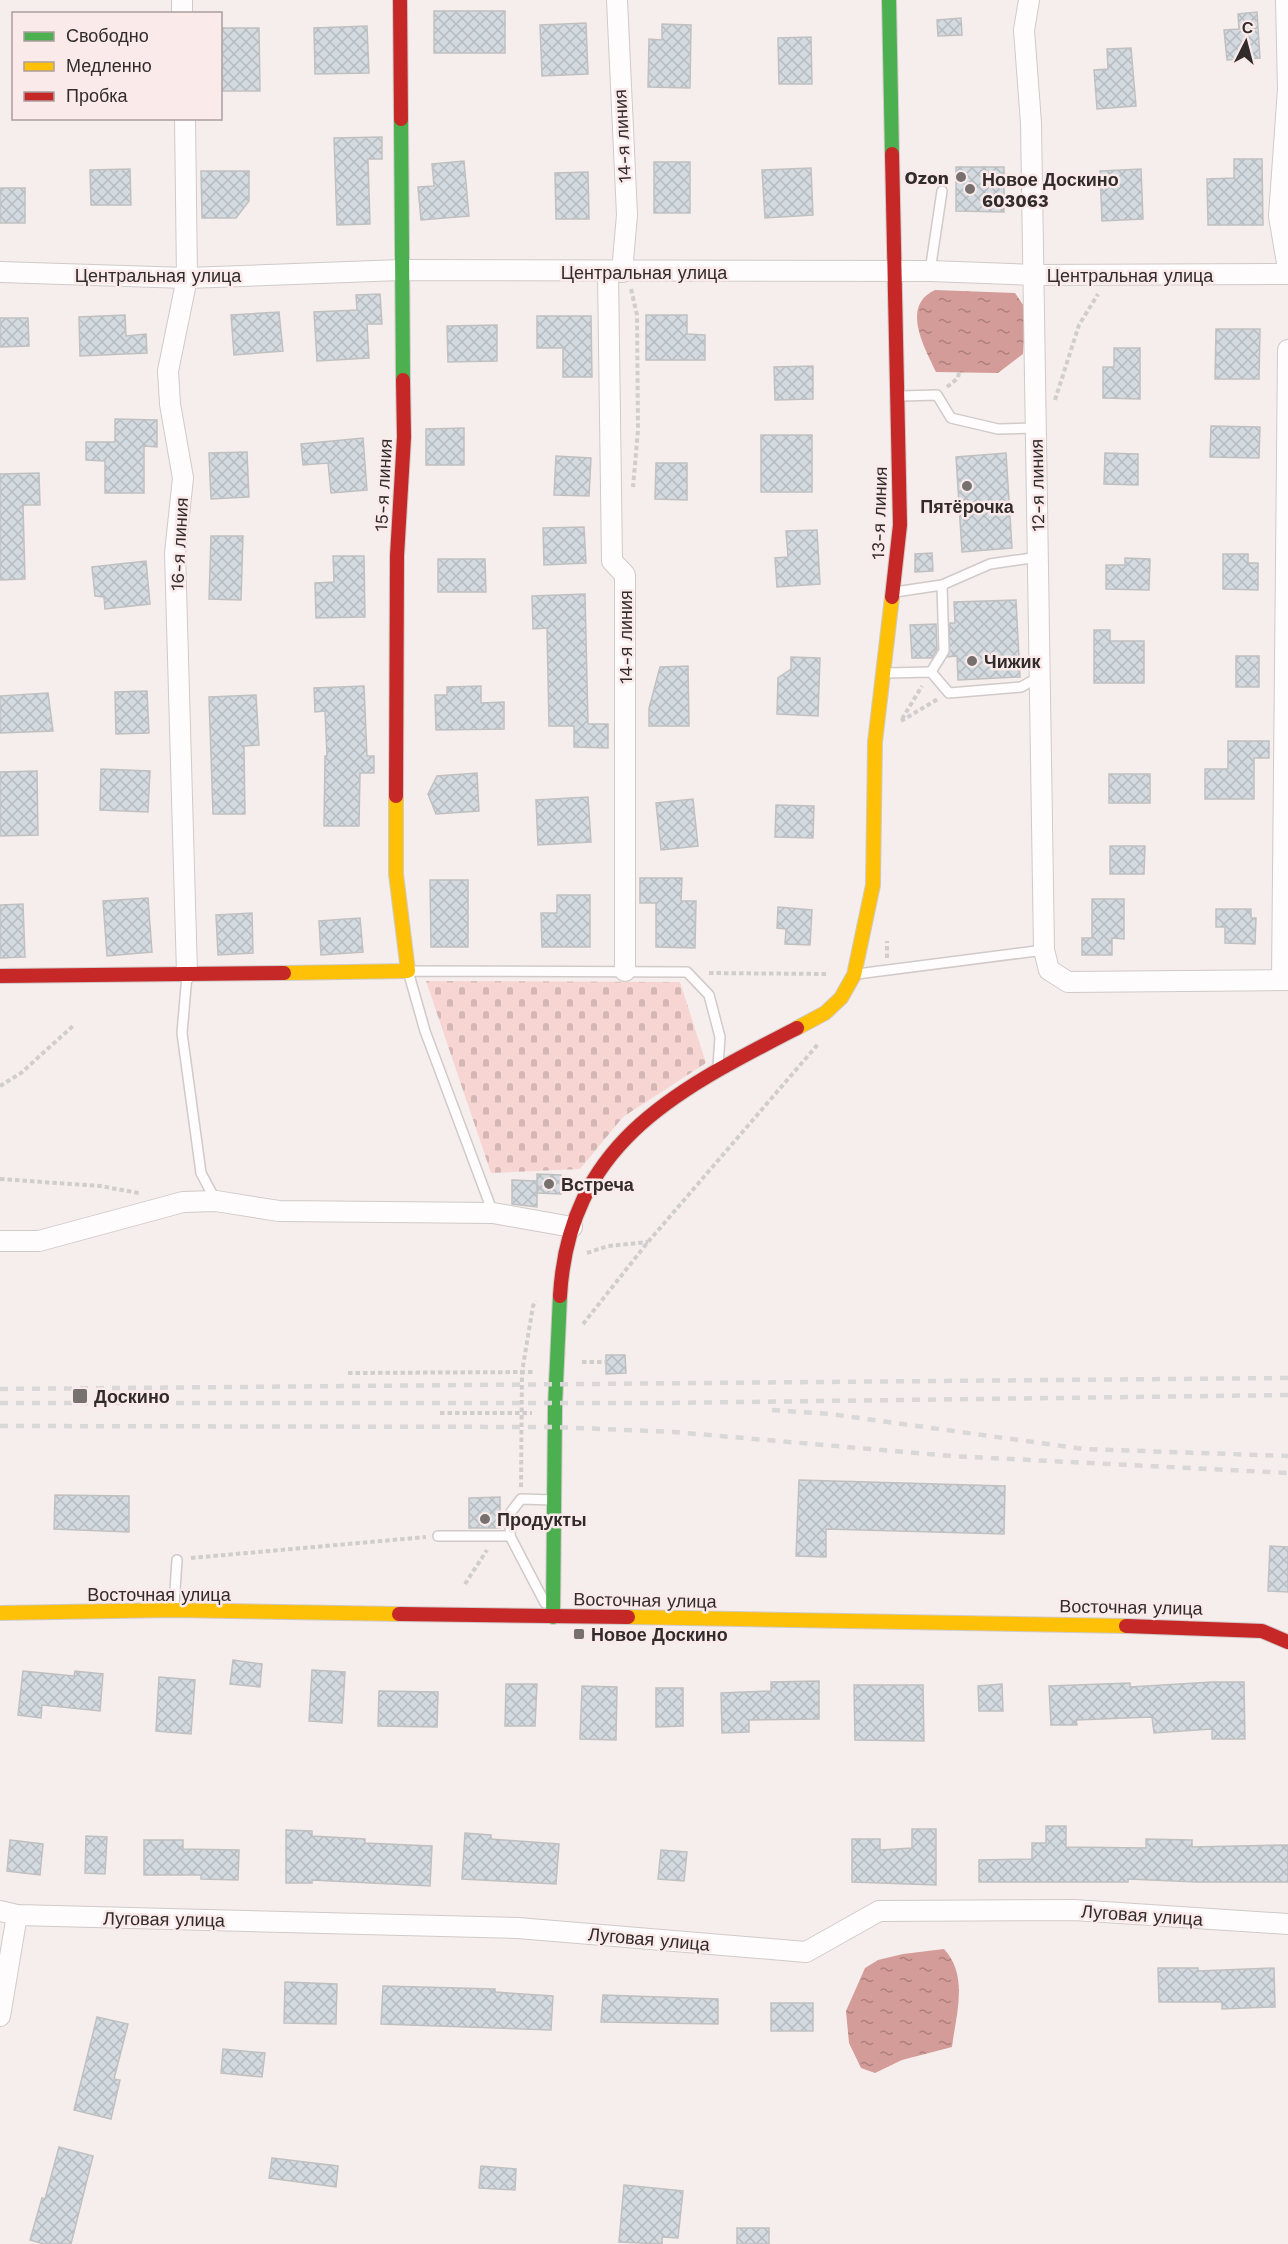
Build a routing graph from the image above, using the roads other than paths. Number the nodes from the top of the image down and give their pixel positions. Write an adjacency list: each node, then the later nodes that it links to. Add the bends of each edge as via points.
1 (400, 0): 9 (street, 15-я линия)
2 (617, 0): 12 (street, 14-я линия, via 627,214)
3 (889, 0): 13 (street, 13-я линия)
4 (1029, 0): 15 (street, 12-я линия, via 1024,30)
5 (1286, 0): 8 (street, via 1288,89 1279,216)
6 (185, 120): 16 (street, 16-я линия)
7 (942, 191): 10 (lane)
8 (1288, 269)
9 (401, 270): 12 (street, Центральная улица); 16 (street, Центральная улица); 27 (street, 15-я линия, via 404,437 397,556 396,874)
10 (930, 271): 13 (street, Центральная улица); 15 (street, Центральная улица)
11 (0, 272): 16 (street, Центральная улица)
12 (615, 272): 13 (street, Центральная улица); 28 (street, 14-я линия, via 612,561 624,575 625,586)
13 (896, 272): 18 (street, 13-я линия)
14 (1288, 274): 15 (street, Центральная улица)
15 (1035, 275): 19 (street, 12-я линия)
16 (187, 278): 29 (street, 16-я линия, via 168,371 183,478 175,553)
17 (1288, 350): 32 (street)
18 (899, 396): 19 (lane, via 937,395 951,418 998,429); 22 (street, 13-я линия, via 900,525)
19 (1036, 428): 20 (street, 12-я линия)
20 (1038, 556): 21 (lane, via 990,564); 25 (street, 12-я линия)
21 (942, 585): 22 (lane); 23 (lane, via 944,651)
22 (892, 593): 24 (street, 13-я линия)
23 (931, 672): 24 (lane); 25 (lane, via 949,693 1021,687)
24 (883, 673): 30 (street, 13-я линия, via 875,742 873,885)
25 (1040, 676): 26 (street, 12-я линия)
26 (1044, 950): 30 (lane); 32 (street, 12-я линия, via 1049,970 1068,982)
27 (408, 971): 28 (lane); 29 (street); 35 (lane, via 425,1031)
28 (625, 971): 33 (lane, via 687,972 709,995 720,1037)
29 (187, 973): 31 (street); 34 (lane, via 182,1033 201,1173)
30 (854, 975): 33 (street, 13-я линия, via 842,998 825,1013)
31 (0, 976)
32 (1285, 980)
33 (717, 1072): 36 (street, 13-я линия, via 653,1115 608,1156)
34 (216, 1201): 35 (street, via 279,1211); 37 (street, via 183,1202 39,1241)
35 (493, 1213): 36 (street)
36 (572, 1227): 38 (street, 13-я линия, via 563,1262 560,1307)
37 (0, 1241)
38 (555, 1500): 40 (lane, via 521,1499 511,1512); 44 (street, 13-я линия)
39 (438, 1536): 40 (lane)
40 (510, 1536): 44 (lane)
41 (177, 1560): 42 (lane)
42 (174, 1610): 43 (street, Восточная улица); 44 (street, Восточная улица)
43 (0, 1613)
44 (553, 1617): 45 (street, Восточная улица, via 1214,1627 1262,1631)
45 (1288, 1642)
46 (8, 1913): 47 (street, Луговая улица, via 518,1928 806,1952 879,1911 1074,1910); 48 (street)
47 (1288, 1924)
48 (0, 2016)

